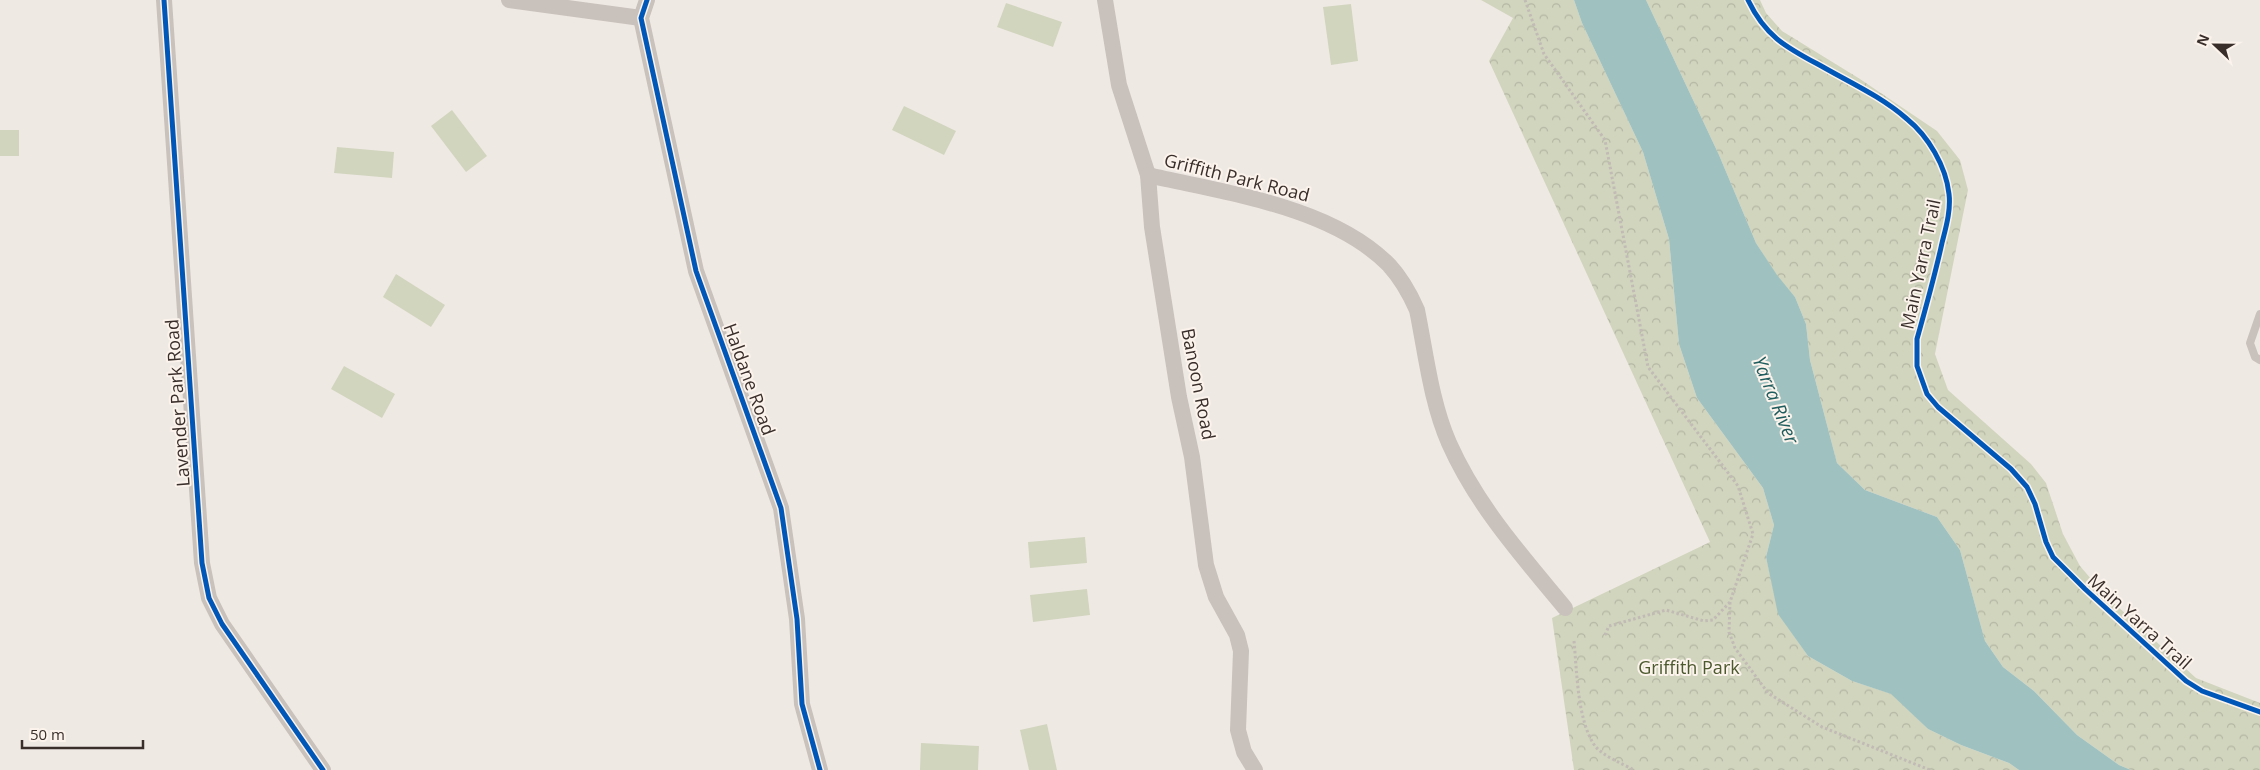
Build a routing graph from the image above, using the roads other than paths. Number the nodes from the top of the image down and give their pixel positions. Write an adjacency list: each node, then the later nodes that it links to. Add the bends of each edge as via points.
1 (164, 0): 10 (street, Lavender Park Road, via 202,563 209,598 222,624)
2 (510, 0): 5 (street)
3 (647, 0): 5 (street, Haldane Road)
4 (1106, 0): 6 (street, Banoon Road, via 1119,85)
5 (642, 18): 11 (street, Haldane Road, via 696,271 782,508 797,619 802,704)
6 (1148, 174): 9 (street, Griffith Park Road, via 1288,208 1320,220 1389,265 1417,310 1437,407 1465,474 1491,517); 12 (street, Banoon Road, via 1152,227 1179,397 1192,457 1206,565 1216,597 1237,635 1241,666 1238,730 1244,752)
7 (2260, 314): 8 (lane, via 2250,343 2255,357)
8 (2260, 360)
9 (1565, 608)
10 (323, 770)
11 (820, 770)
12 (1255, 770)

